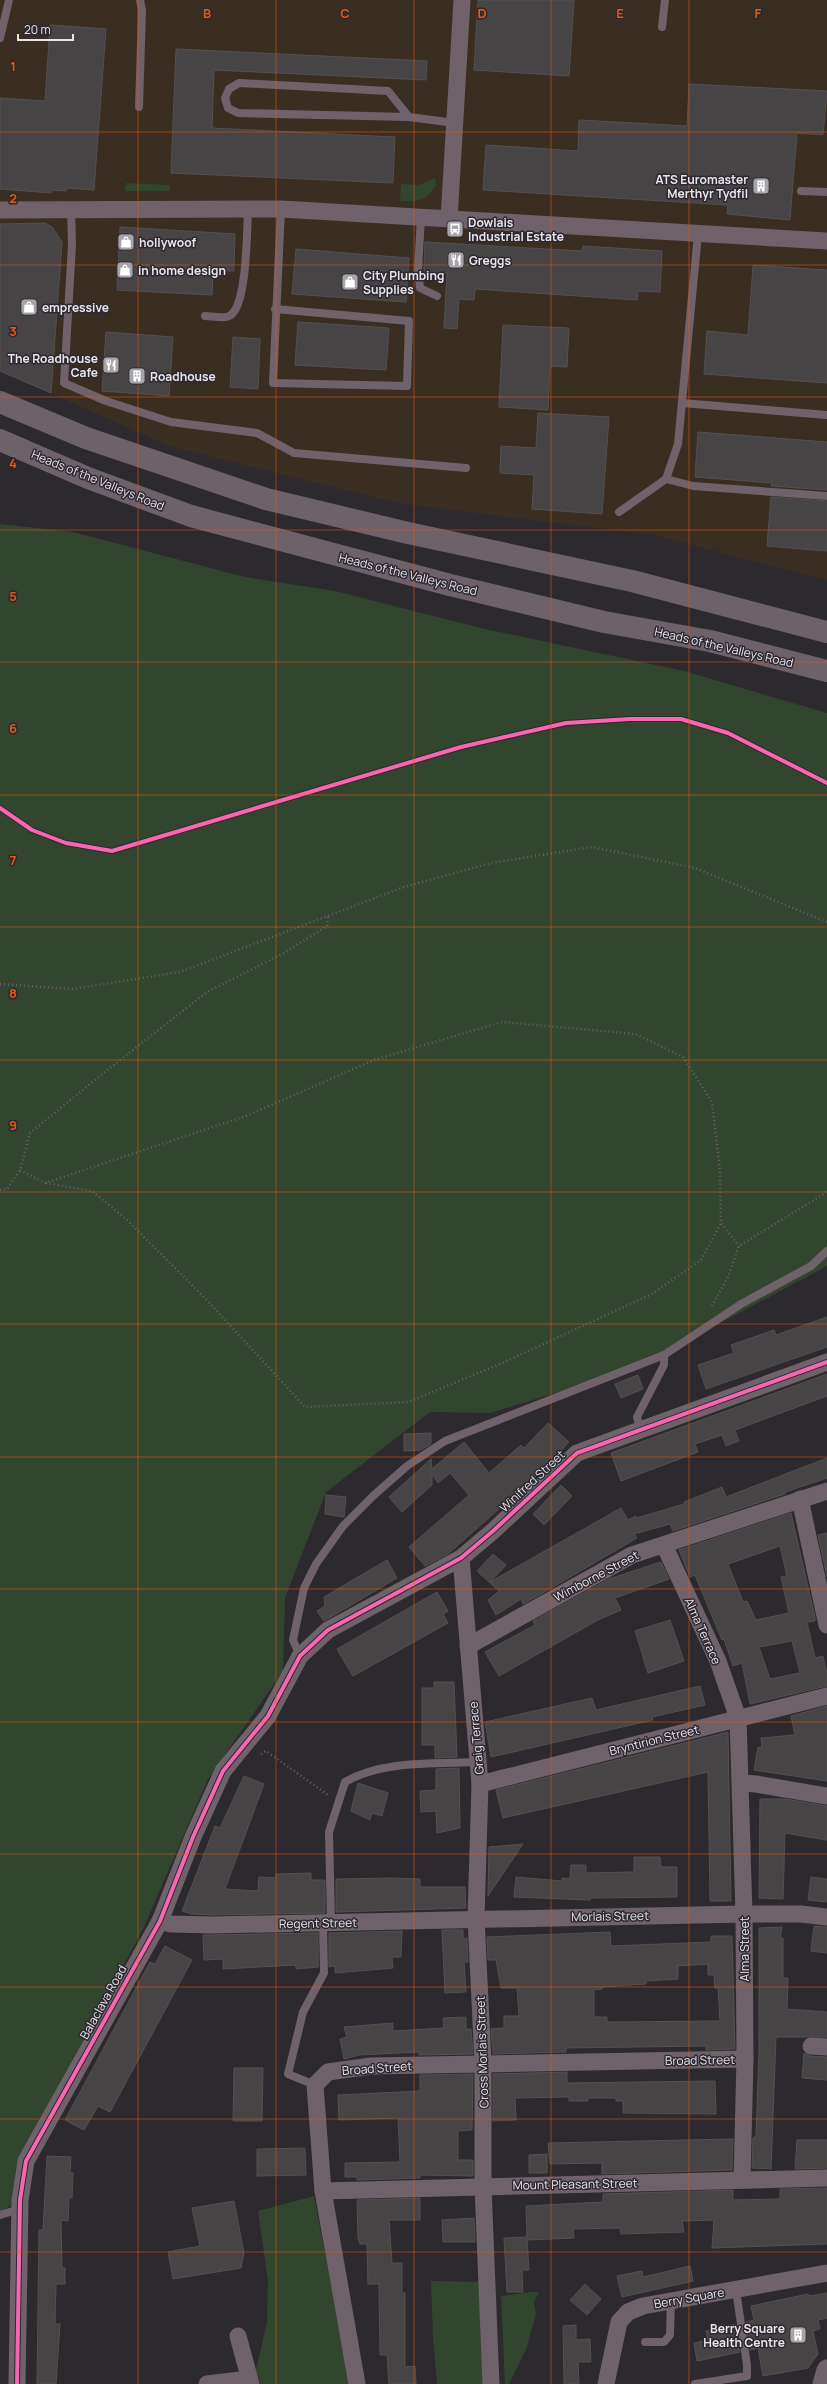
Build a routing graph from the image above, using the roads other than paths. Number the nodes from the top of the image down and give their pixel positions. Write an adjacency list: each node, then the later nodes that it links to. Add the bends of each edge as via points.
1 (9, 0): 6 (lane)
2 (140, 0): 7 (lane)
3 (462, 0): 9 (street)
4 (665, 0): 5 (lane)
5 (662, 27)
6 (0, 38)
7 (140, 107)
8 (409, 117): 8 (lane, via 238,113 228,108 225,98 229,89 239,83 388,91); 9 (lane)
9 (455, 123): 17 (street)
10 (801, 190): 11 (lane)
11 (827, 192)
12 (248, 208): 13 (street); 14 (street); 22 (lane, via 240,301 227,317)
13 (71, 209): 15 (street); 27 (lane, via 72,245 64,384 171,422 257,433 294,453)
14 (280, 209): 16 (street); 21 (lane)
15 (0, 210)
16 (421, 217): 17 (street); 20 (lane, via 418,270 420,288)
17 (449, 219): 18 (street)
18 (698, 234): 19 (street); 24 (lane)
19 (827, 242)
20 (437, 296)
21 (275, 309): 21 (lane, via 273,383 408,386 410,321)
22 (205, 316)
23 (0, 402): 31 (highway, via 86,438 266,499 408,533 632,581)
24 (682, 403): 25 (lane); 28 (lane, via 678,444)
25 (827, 415)
26 (0, 440): 32 (highway, Heads of the Valleys Road, via 88,478 191,516 458,587 604,622 710,641)
27 (466, 468)
28 (666, 479): 29 (lane, via 693,486); 30 (lane)
29 (827, 496)
30 (619, 512)
31 (827, 632)
32 (827, 671)
33 (827, 1251): 34 (lane, via 811,1266 741,1304)
34 (664, 1355): 36 (lane, via 664,1365 638,1416); 44 (lane, via 444,1441 407,1466 372,1496 343,1526 316,1564 304,1588 293,1640)
35 (827, 1362): 36 (street, Winifred Street)
36 (640, 1429): 40 (street, Winifred Street, via 577,1453)
37 (827, 1491): 38 (street, Wimborne Street)
38 (800, 1499): 39 (street, Wimborne Street); 41 (street)
39 (664, 1545): 43 (street, Wimborne Street, via 632,1555); 46 (street, Alma Terrace, via 718,1661)
40 (461, 1558): 43 (street, Graig Terrace); 44 (street, Winifred Street, via 328,1630)
41 (824, 1596): 42 (street)
42 (827, 1625)
43 (468, 1646): 47 (street, Graig Terrace)
44 (300, 1656): 54 (street, Balaclava Road, via 268,1716 223,1771 193,1837)
45 (827, 1696): 46 (street, Bryntirion Street)
46 (738, 1718): 48 (street, Alma Street); 49 (street, Bryntirion Street)
47 (478, 1762): 49 (street, Graig Terrace); 55 (lane, via 376,1768 345,1782 329,1832)
48 (742, 1783): 50 (street); 51 (street, Alma Street)
49 (480, 1784): 52 (street, Graig Terrace)
50 (827, 1796)
51 (744, 1914): 52 (street, Morlais Street); 53 (street, Morlais Street, via 800,1914); 56 (street, Alma Street)
52 (476, 1918): 55 (street, Regent Street); 57 (street, Cross Morlais Street)
53 (827, 1918)
54 (160, 1922): 55 (street, Regent Street, via 212,1925); 63 (street, Balaclava Road, via 26,2161)
55 (327, 1923): 58 (lane, via 324,1973 303,2012 288,2074)
56 (745, 2059): 57 (street, Broad Street); 60 (street, Alma Street)
57 (484, 2063): 58 (street, Broad Street, via 371,2066 328,2072); 61 (street, Cross Morlais Street)
58 (315, 2085): 62 (street)
59 (827, 2178): 60 (street, Mount Pleasant Street)
60 (742, 2180): 61 (street, Mount Pleasant Street)
61 (483, 2187): 62 (street, Mount Pleasant Street); 75 (street)
62 (323, 2191): 74 (street)
63 (20, 2209): 64 (lane); 72 (street, Balaclava Road)
64 (0, 2215)
65 (827, 2273): 66 (street, Berry Square)
66 (736, 2290): 67 (street, Berry Square); 77 (lane, via 747,2376)
67 (671, 2301): 69 (lane, via 670,2335 664,2342); 76 (street, Berry Square, via 643,2306 628,2312 619,2322)
68 (238, 2336): 71 (street)
69 (645, 2342)
70 (827, 2370): 78 (street)
71 (250, 2381): 73 (street)
72 (17, 2384)
73 (207, 2384)
74 (357, 2384)
75 (491, 2384)
76 (606, 2384)
77 (695, 2384)
78 (823, 2384)

